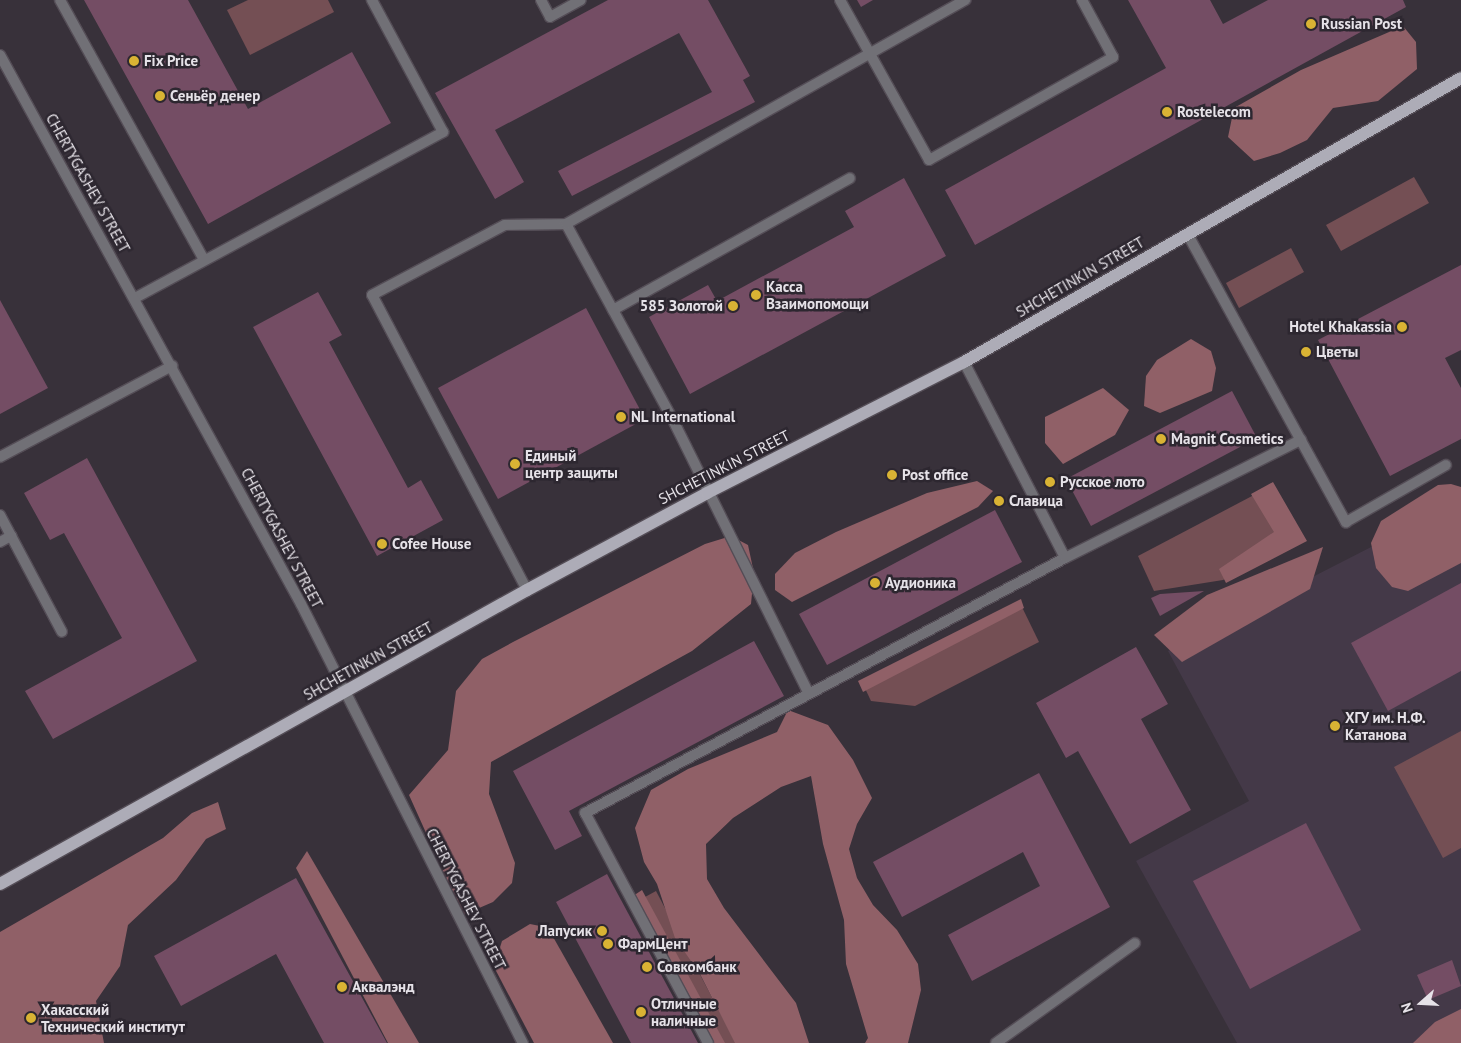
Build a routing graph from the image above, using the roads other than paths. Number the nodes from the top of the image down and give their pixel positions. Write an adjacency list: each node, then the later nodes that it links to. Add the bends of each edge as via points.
1 (60, 0): 14 (street)
2 (372, 0): 14 (street, via 443,132)
3 (540, 0): 4 (street, via 550,17)
4 (581, 0)
5 (840, 0): 8 (street)
6 (965, 0): 8 (street)
7 (1082, 0): 8 (street, via 1113,57 929,160)
8 (870, 53): 12 (street)
9 (0, 55): 15 (street, CHERTYGASHEV STREET)
10 (1461, 78): 13 (main road, SHCHETINKIN STREET)
11 (850, 178): 16 (street)
12 (566, 224): 16 (street); 27 (street, via 505,225 372,295)
13 (1188, 235): 17 (main road, SHCHETINKIN STREET); 19 (street)
14 (204, 260): 15 (street)
15 (135, 298): 18 (street, CHERTYGASHEV STREET)
16 (613, 310): 22 (street)
17 (964, 362): 22 (main road, SHCHETINKIN STREET); 26 (street)
18 (172, 366): 20 (street); 30 (street, CHERTYGASHEV STREET, via 301,604)
19 (1301, 440): 21 (street, via 1346,522); 26 (street)
20 (0, 458)
21 (1446, 465)
22 (707, 493): 27 (main road, SHCHETINKIN STREET); 29 (street)
23 (0, 515): 24 (street)
24 (11, 536): 25 (street); 28 (street)
25 (0, 542)
26 (1064, 558): 29 (street)
27 (527, 590): 30 (main road, SHCHETINKIN STREET)
28 (62, 632)
29 (808, 692): 34 (street, via 585,813)
30 (344, 694): 31 (main road, SHCHETINKIN STREET); 33 (street, CHERTYGASHEV STREET)
31 (0, 884)
32 (1135, 943): 35 (street)
33 (523, 1043)
34 (708, 1043)
35 (996, 1043)

